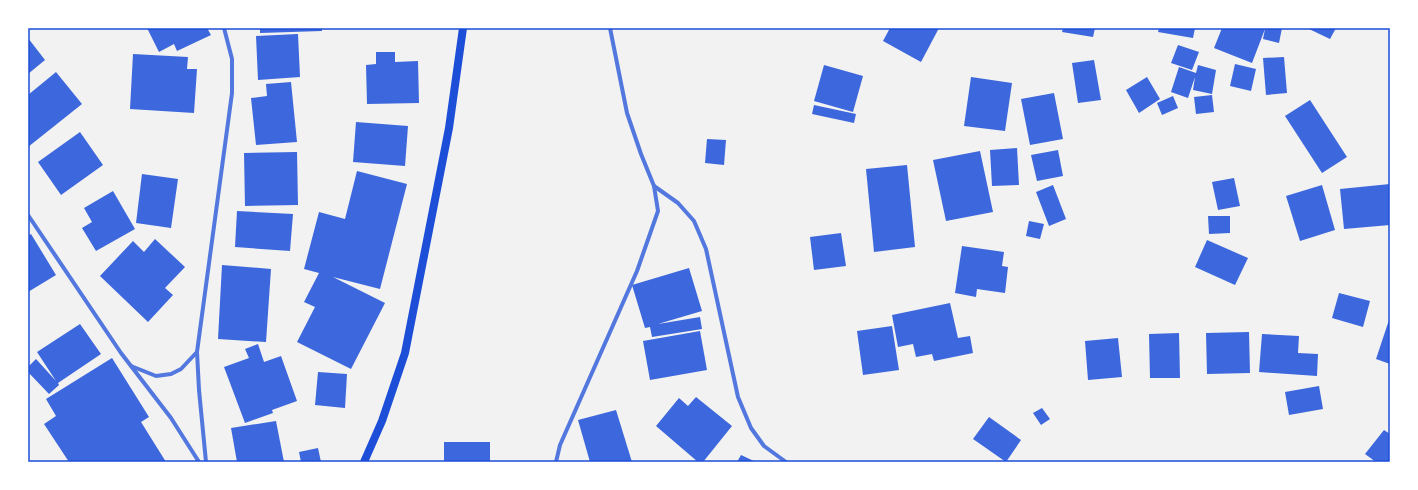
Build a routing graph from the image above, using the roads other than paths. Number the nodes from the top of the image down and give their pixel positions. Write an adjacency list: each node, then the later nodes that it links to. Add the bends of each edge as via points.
1 (224, 28): 6 (street, via 232,59 232,93)
2 (463, 28): 10 (main road, via 449,128 404,353 382,421)
3 (610, 28): 4 (street, via 627,112)
4 (654, 186): 11 (street, via 658,211 637,271 560,445); 12 (street, via 678,203 694,221 706,249 738,397 751,428 764,446)
5 (28, 215): 7 (street)
6 (196, 352): 7 (street, via 181,369 171,374 156,376); 9 (street)
7 (131, 366): 8 (street, via 171,418)
8 (199, 462)
9 (206, 462)
10 (364, 462)
11 (556, 462)
12 (786, 462)

